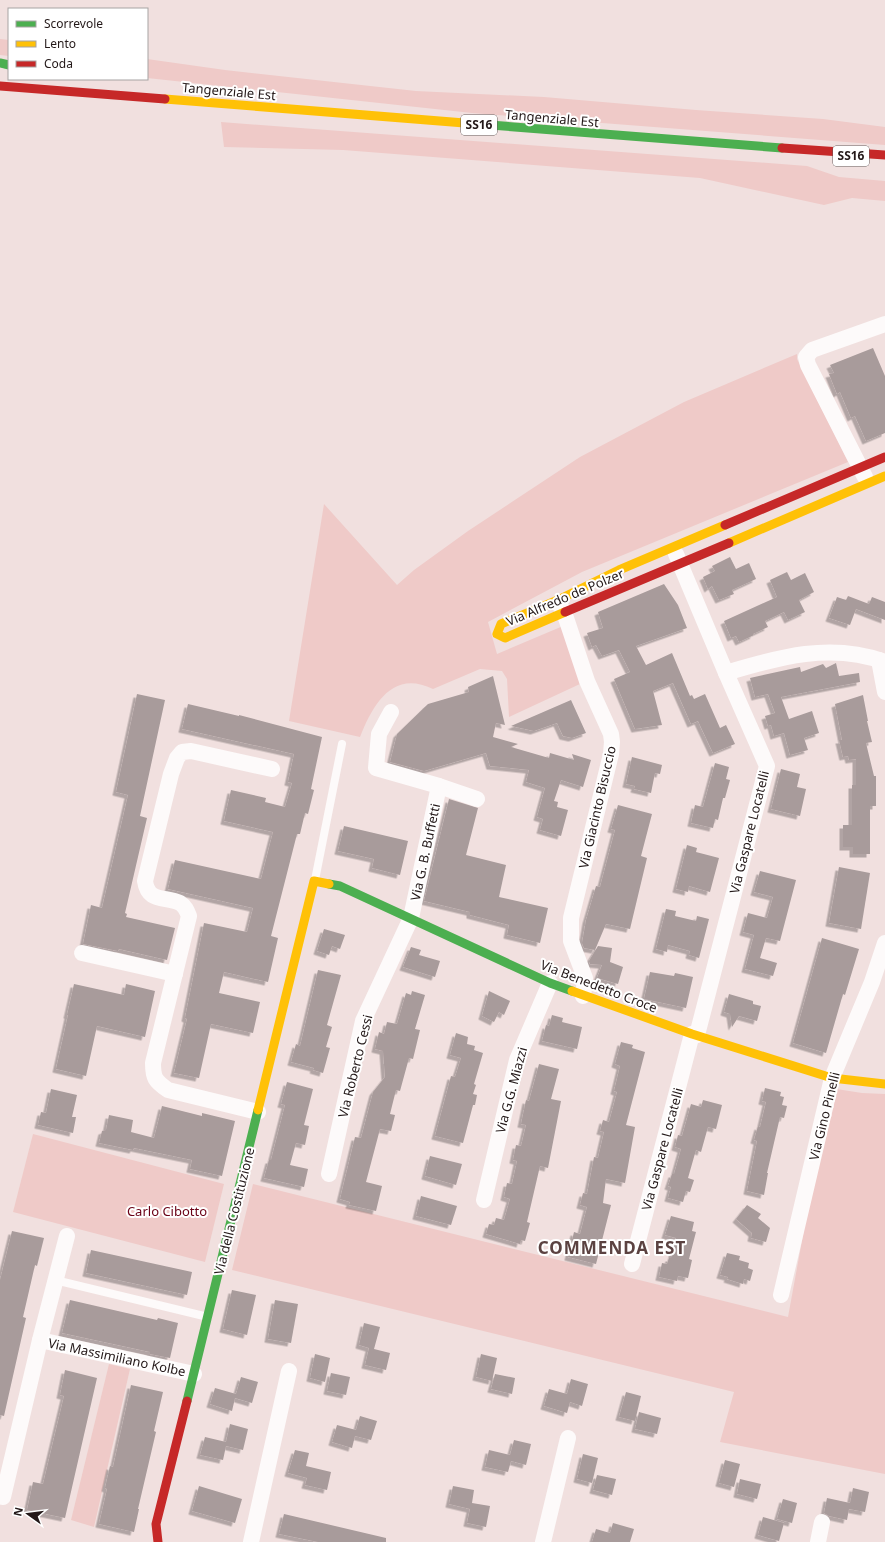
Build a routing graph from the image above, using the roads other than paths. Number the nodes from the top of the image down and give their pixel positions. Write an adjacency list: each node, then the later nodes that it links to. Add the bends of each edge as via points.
1 (47, 80): 4 (street, Tangenziale Est / SS16)
2 (0, 86): 4 (street, Tangenziale Est / SS16)
3 (122, 87): 4 (street)
4 (141, 96): 5 (street); 7 (street, Tangenziale Est / SS16)
5 (77, 101)
6 (885, 147): 7 (street)
7 (817, 151): 8 (street, Tangenziale Est / SS16); 9 (street, Tangenziale Est / SS16)
8 (885, 155)
9 (885, 161)
10 (885, 324): 12 (street, via 812,350 806,357)
11 (885, 457): 12 (street, Via Alfredo de Polzer)
12 (861, 468): 14 (street); 15 (street, Via Alfredo de Polzer)
13 (885, 476): 14 (street, Via Alfredo de Polzer)
14 (868, 484): 16 (street, Via Alfredo de Polzer)
15 (672, 547): 16 (street, Via Gaspare Locatelli); 17 (street, Via Alfredo de Polzer, via 619,570)
16 (680, 562): 17 (street, Via Alfredo de Polzer); 19 (street, Via Gaspare Locatelli)
17 (561, 606): 17 (street, Via Alfredo de Polzer, via 501,624 497,634 505,638); 32 (street, Via Giacinto Bisuccio, via 586,681 611,734 612,742 571,918 571,941 585,978)
18 (882, 661): 19 (street, via 869,656 827,651 805,653); 20 (street)
19 (726, 673): 33 (street, Via Gaspare Locatelli, via 767,766)
20 (885, 692)
21 (391, 712): 24 (street, via 379,734 376,768)
22 (342, 744): 26 (lane)
23 (272, 769): 30 (street, via 191,751 182,752 177,758 145,881 146,889 152,896 180,903 189,916)
24 (439, 786): 25 (street); 27 (street, Via G. B. Buffetti)
25 (477, 799)
26 (314, 881): 27 (street, Via Benedetto Croce, via 340,886); 36 (street, Via della Costituzione)
27 (410, 918): 31 (street, Via Benedetto Croce); 37 (street, Via Roberto Cessi, via 364,1022)
28 (885, 943): 34 (street, Via Gino Pinelli, via 872,982)
29 (82, 953): 30 (street)
30 (175, 974): 36 (street, via 153,1063 153,1075 157,1083 168,1090)
31 (550, 983): 32 (street, Via Benedetto Croce); 38 (street, Via G.G. Miazzi, via 517,1060)
32 (583, 996): 33 (street, Via Benedetto Croce)
33 (694, 1034): 34 (street, Via Benedetto Croce); 40 (street, Via Gaspare Locatelli)
34 (832, 1078): 35 (street, Via Benedetto Croce); 42 (street, Via Gino Pinelli)
35 (885, 1084)
36 (258, 1112): 43 (street, Via della Costituzione)
37 (329, 1174)
38 (484, 1200)
39 (67, 1236): 41 (street, Via Massimiliano Kolbe)
40 (632, 1264)
41 (55, 1280): 43 (lane); 44 (street, Via Massimiliano Kolbe)
42 (781, 1295)
43 (208, 1317): 46 (street, Via della Costituzione)
44 (40, 1340): 46 (street, Via Massimiliano Kolbe); 48 (street, Via Massimiliano Kolbe)
45 (289, 1371): 51 (street)
46 (194, 1374): 50 (street, Via della Costituzione, via 156,1524)
47 (568, 1438): 52 (street)
48 (3, 1497)
49 (822, 1522): 53 (street)
50 (158, 1542)
51 (251, 1542)
52 (543, 1542)
53 (818, 1542)

